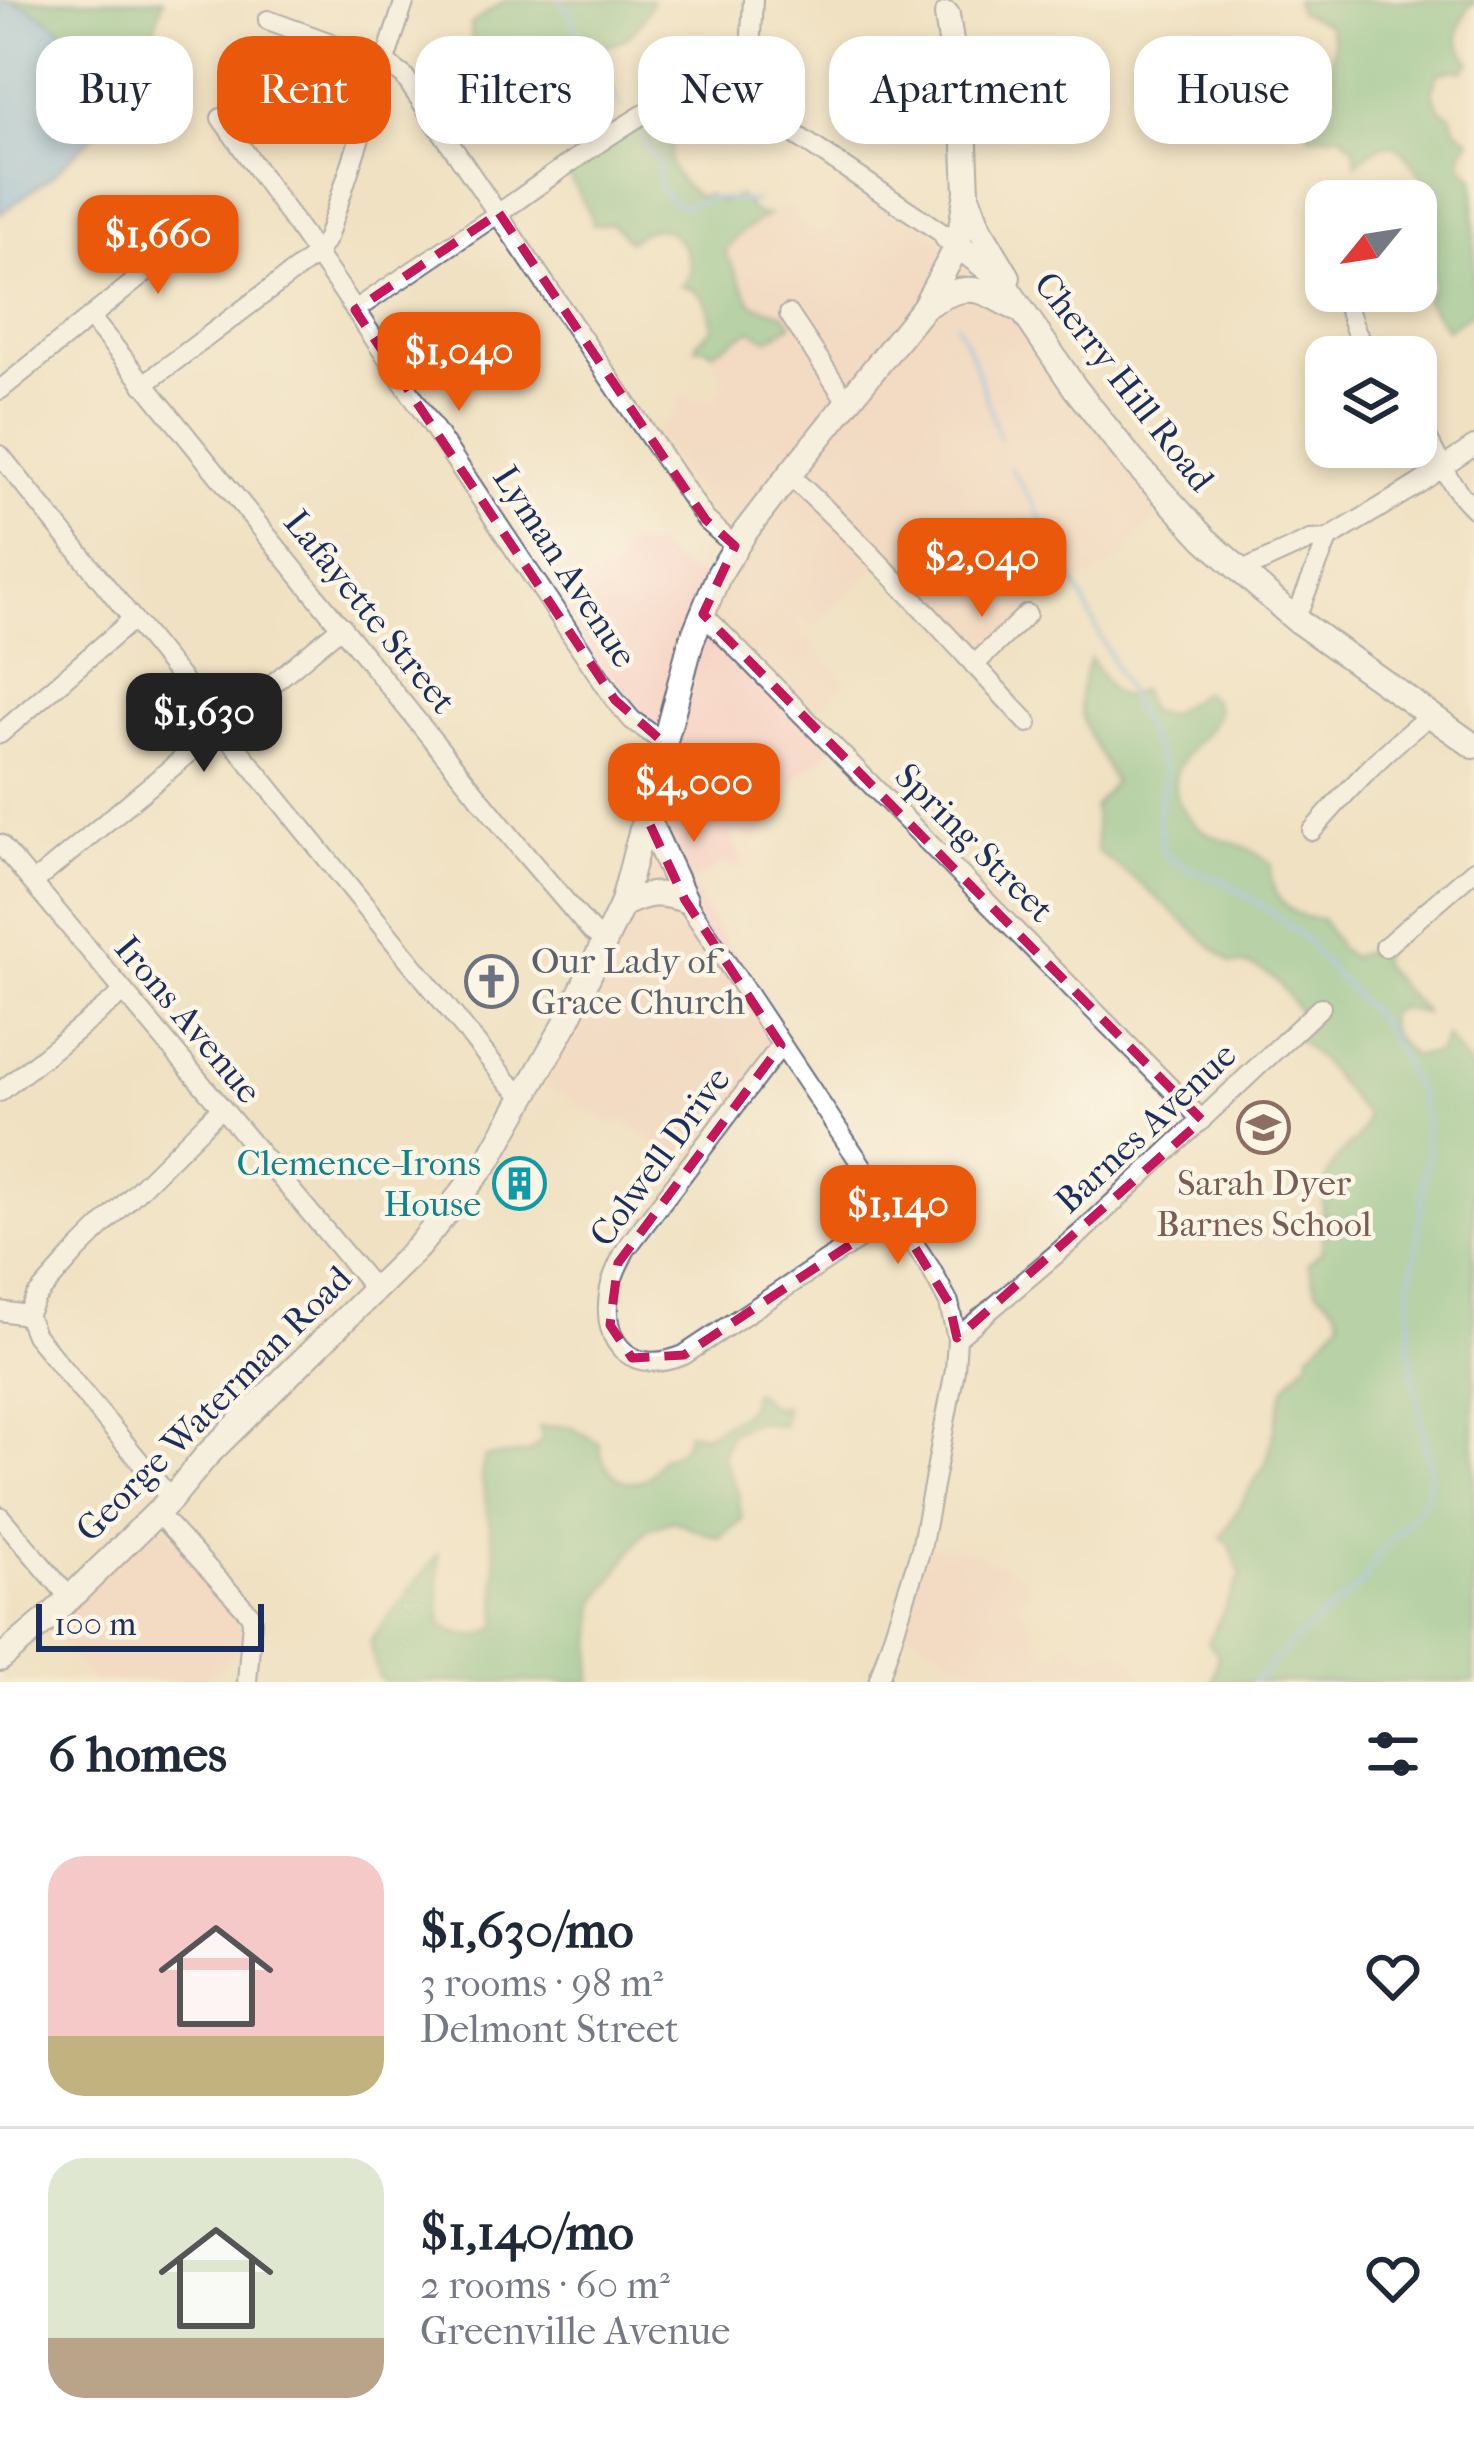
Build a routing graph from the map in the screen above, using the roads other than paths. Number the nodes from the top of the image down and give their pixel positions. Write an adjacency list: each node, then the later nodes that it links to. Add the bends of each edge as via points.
1 (405, 0): 7 (street)
2 (753, 0): 6 (street)
3 (947, 8): 13 (main road); 16 (main road)
4 (268, 20): 5 (street)
5 (312, 36)
6 (750, 36)
7 (391, 46)
8 (391, 67): 14 (street)
9 (638, 119): 14 (street)
10 (805, 141): 16 (street)
11 (239, 144): 17 (street, Lyman Avenue)
12 (359, 144): 17 (street)
13 (967, 191): 16 (main road); 23 (main road, via 979,228)
14 (499, 213): 19 (street); 34 (street, via 706,520)
15 (192, 236): 22 (street)
16 (952, 240): 18 (main road); 20 (main road, Cherry Hill Road); 26 (main road)
17 (316, 254): 19 (street, Lyman Avenue); 24 (street)
18 (924, 307): 20 (main road, via 971,289); 26 (main road)
19 (355, 310): 46 (street, Lyman Avenue, via 615,700)
20 (1022, 310): 23 (main road, Cherry Hill Road)
21 (789, 314): 26 (street)
22 (90, 317): 24 (street, Lafayette Street); 25 (street)
23 (1054, 357): 35 (main road, Cherry Hill Road, via 1132,460)
24 (142, 385): 40 (street, Lafayette Street)
25 (0, 390)
26 (846, 400): 31 (main road, George Waterman Road)
27 (1474, 446): 30 (street)
28 (0, 455): 38 (street)
29 (1437, 457): 30 (street)
30 (1442, 467): 32 (street); 33 (street)
31 (789, 475): 34 (main road, George Waterman Road); 41 (street)
32 (1474, 509)
33 (1328, 539): 35 (street); 39 (street)
34 (735, 546): 36 (main road, George Waterman Road)
35 (1240, 572): 39 (main road, Cherry Hill Road)
36 (702, 613): 46 (main road, George Waterman Road); 64 (street, Spring Street)
37 (1027, 614): 41 (street)
38 (133, 619): 44 (street); 45 (street)
39 (1295, 619): 42 (main road, Cherry Hill Road)
40 (342, 626): 44 (street); 56 (street, Lafayette Street, via 525,854)
41 (974, 665): 43 (street)
42 (1431, 716): 47 (main road, Cherry Hill Road); 49 (street, via 1370,766)
43 (1028, 723)
44 (219, 727): 53 (street); 62 (street)
45 (0, 734)
46 (663, 742): 48 (main road, George Waterman Road)
47 (1474, 746)
48 (646, 816): 51 (main road, George Waterman Road); 54 (main road)
49 (1312, 831)
50 (0, 844): 53 (street, Irons Avenue)
51 (631, 870): 54 (main road); 55 (main road, George Waterman Road)
52 (1474, 870): 57 (street)
53 (33, 883): 58 (street, Irons Avenue)
54 (677, 893): 55 (main road, via 652,892); 60 (street)
55 (622, 905): 56 (main road, George Waterman Road)
56 (606, 941): 62 (main road, George Waterman Road)
57 (1385, 947)
58 (124, 992): 61 (street); 63 (street, Irons Avenue)
59 (1321, 1007): 64 (street, Barnes Avenue)
60 (781, 1045): 65 (street); 65 (street, Colwell Drive, via 626,1249 608,1305 625,1352 651,1364 684,1355)
61 (0, 1092)
62 (524, 1096): 66 (main road, George Waterman Road, via 469,1187)
63 (221, 1108): 66 (street, Irons Avenue); 68 (street, via 78,1250)
64 (1202, 1120): 69 (street, Barnes Avenue)
65 (895, 1215): 69 (street, via 949,1303)
66 (375, 1290): 70 (main road, George Waterman Road)
67 (0, 1311): 68 (street)
68 (27, 1315): 70 (street)
69 (957, 1338): 75 (street, via 921,1549)
70 (164, 1506): 72 (main road, George Waterman Road); 74 (street, via 250,1614)
71 (0, 1516): 72 (street)
72 (69, 1598): 73 (main road, George Waterman Road)
73 (0, 1659)
74 (247, 1682)
75 (878, 1682)

